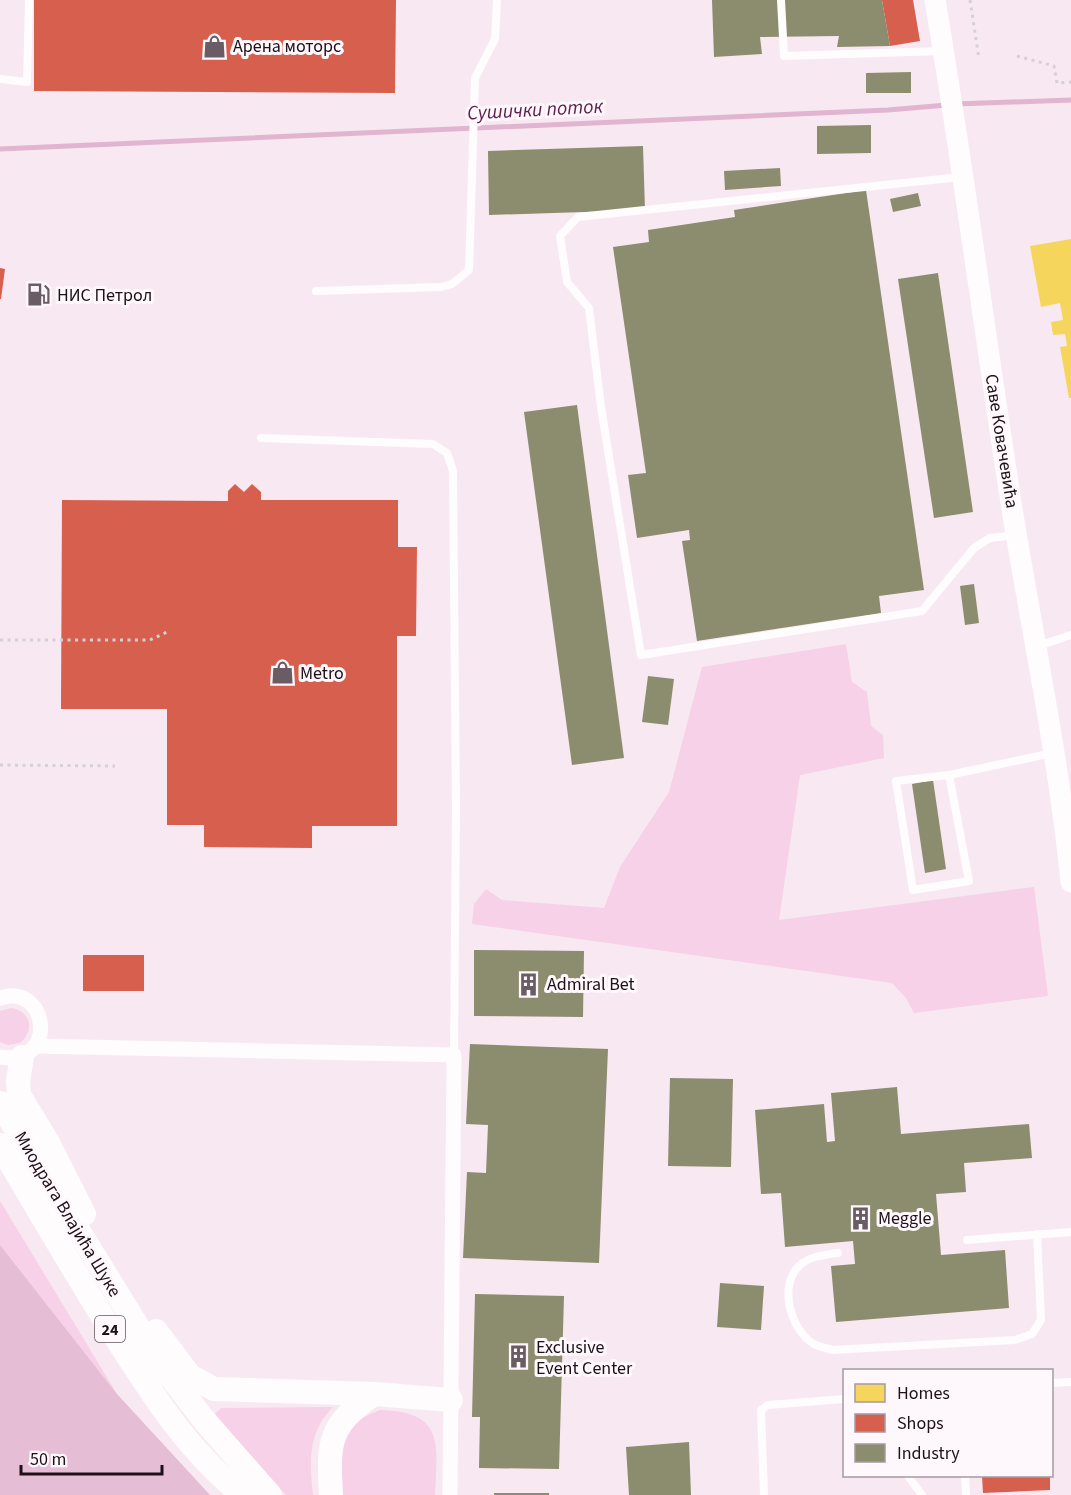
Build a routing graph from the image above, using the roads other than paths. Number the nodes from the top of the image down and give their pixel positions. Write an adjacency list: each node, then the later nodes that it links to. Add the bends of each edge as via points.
1 (29, 0): 6 (lane, via 27,82)
2 (497, 0): 8 (lane, via 495,39 475,78 469,270 461,279 441,287)
3 (781, 0): 5 (lane, via 784,56)
4 (935, 0): 5 (street, Саве Ковачевића)
5 (945, 60): 7 (street, Саве Ковачевића)
6 (0, 80)
7 (964, 177): 10 (street, Саве Ковачевића); 10 (lane, via 578,218 560,236 561,248 567,282 589,308 641,655 922,611 974,548 990,538)
8 (316, 291)
9 (261, 438): 18 (lane, via 434,444 447,453 453,471)
10 (1016, 535): 12 (street, Саве Ковачевића)
11 (1071, 635): 12 (lane)
12 (1036, 646): 13 (street, Саве Ковачевића)
13 (1054, 752): 14 (lane); 15 (street, Саве Ковачевића)
14 (949, 775): 14 (lane, via 896,781 913,890 969,881)
15 (1071, 882)
16 (0, 998): 17 (street, via 16,996 34,1007 42,1026)
17 (19, 1053): 18 (street); 25 (main road, via 19,1095 83,1211)
18 (454, 1054): 31 (street)
19 (0, 1103): 25 (main road, Миодрага Влајића Шуке / 24)
20 (0, 1146): 34 (main road, Миодрага Влајића Шуке / 24, via 164,1412)
21 (1071, 1232): 22 (lane)
22 (1037, 1234): 23 (lane); 24 (lane, via 1041,1320 1032,1334 1015,1340 832,1350 813,1343 798,1327 789,1306 789,1286 798,1267 818,1255)
23 (967, 1240)
24 (838, 1253)
25 (93, 1254): 26 (main road, Миодрага Влајића Шуке / 24)
26 (110, 1283): 29 (main road, via 131,1300 190,1376 207,1387 227,1391); 35 (main road, Миодрага Влајића Шуке / 24, via 169,1377)
27 (1071, 1382): 28 (lane)
28 (1053, 1383)
29 (374, 1394): 31 (main road); 36 (main road, via 354,1408 336,1430 330,1447)
30 (843, 1399): 38 (lane, via 768,1405 761,1410)
31 (451, 1400): 37 (street)
32 (909, 1477): 39 (lane)
33 (965, 1477): 40 (lane)
34 (239, 1493)
35 (270, 1495)
36 (331, 1495)
37 (450, 1495)
38 (764, 1495)
39 (922, 1495)
40 (966, 1495)

